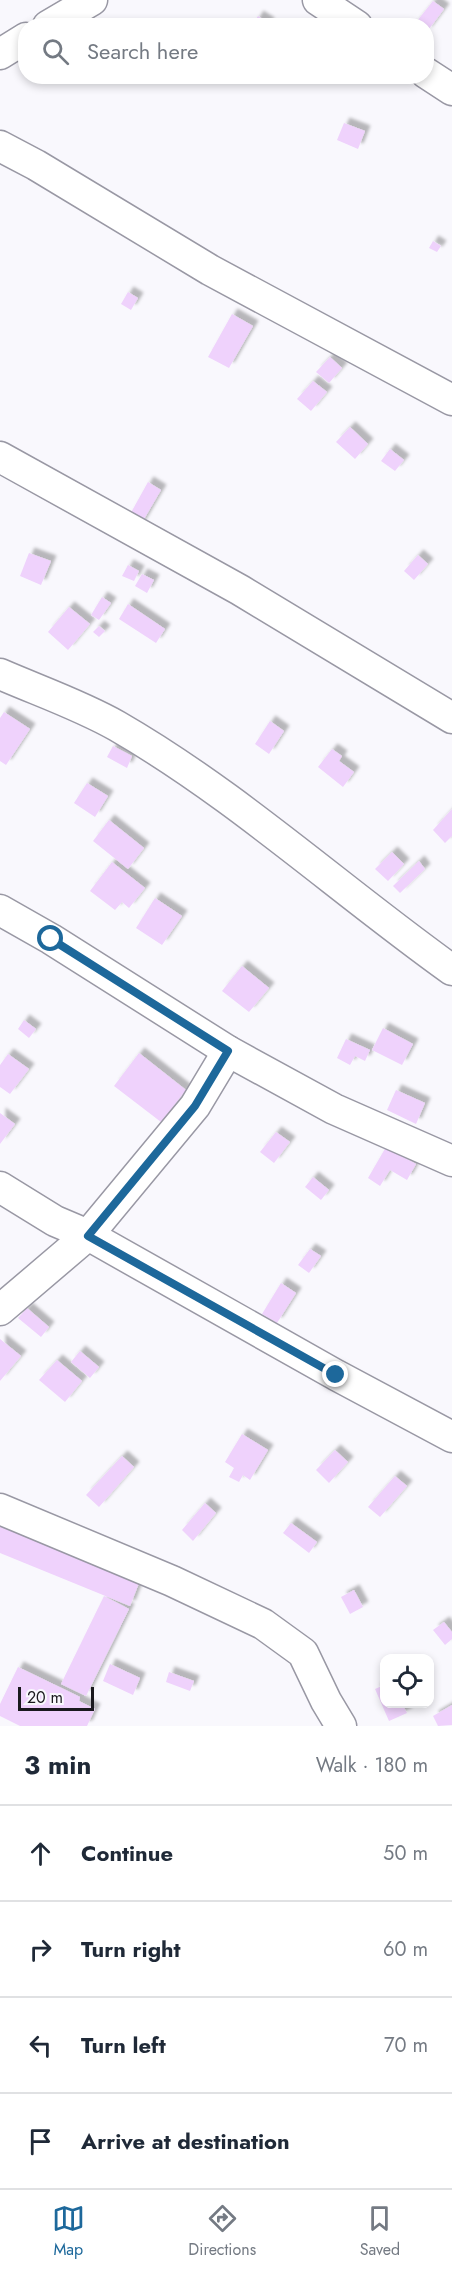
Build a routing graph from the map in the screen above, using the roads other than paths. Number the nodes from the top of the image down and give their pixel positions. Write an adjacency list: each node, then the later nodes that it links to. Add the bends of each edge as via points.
1 (92, 0): 3 (street)
2 (318, 0): 4 (street)
3 (62, 18)
4 (345, 18)
5 (18, 43): 6 (street)
6 (0, 54)
7 (434, 78): 8 (street)
8 (452, 90)
9 (0, 146): 10 (street, via 210,270)
10 (452, 400)
11 (0, 457): 13 (street, via 240,590)
12 (0, 674): 15 (street, via 106,720 184,769)
13 (452, 718)
14 (0, 910): 16 (street)
15 (452, 970)
16 (228, 1051): 17 (street, via 334,1109); 19 (street, via 195,1106)
17 (452, 1161)
18 (0, 1187): 19 (street)
19 (88, 1236): 20 (street); 21 (street)
20 (0, 1310)
21 (452, 1437)
22 (0, 1509): 23 (street, via 263,1624 303,1653)
23 (341, 1726)

